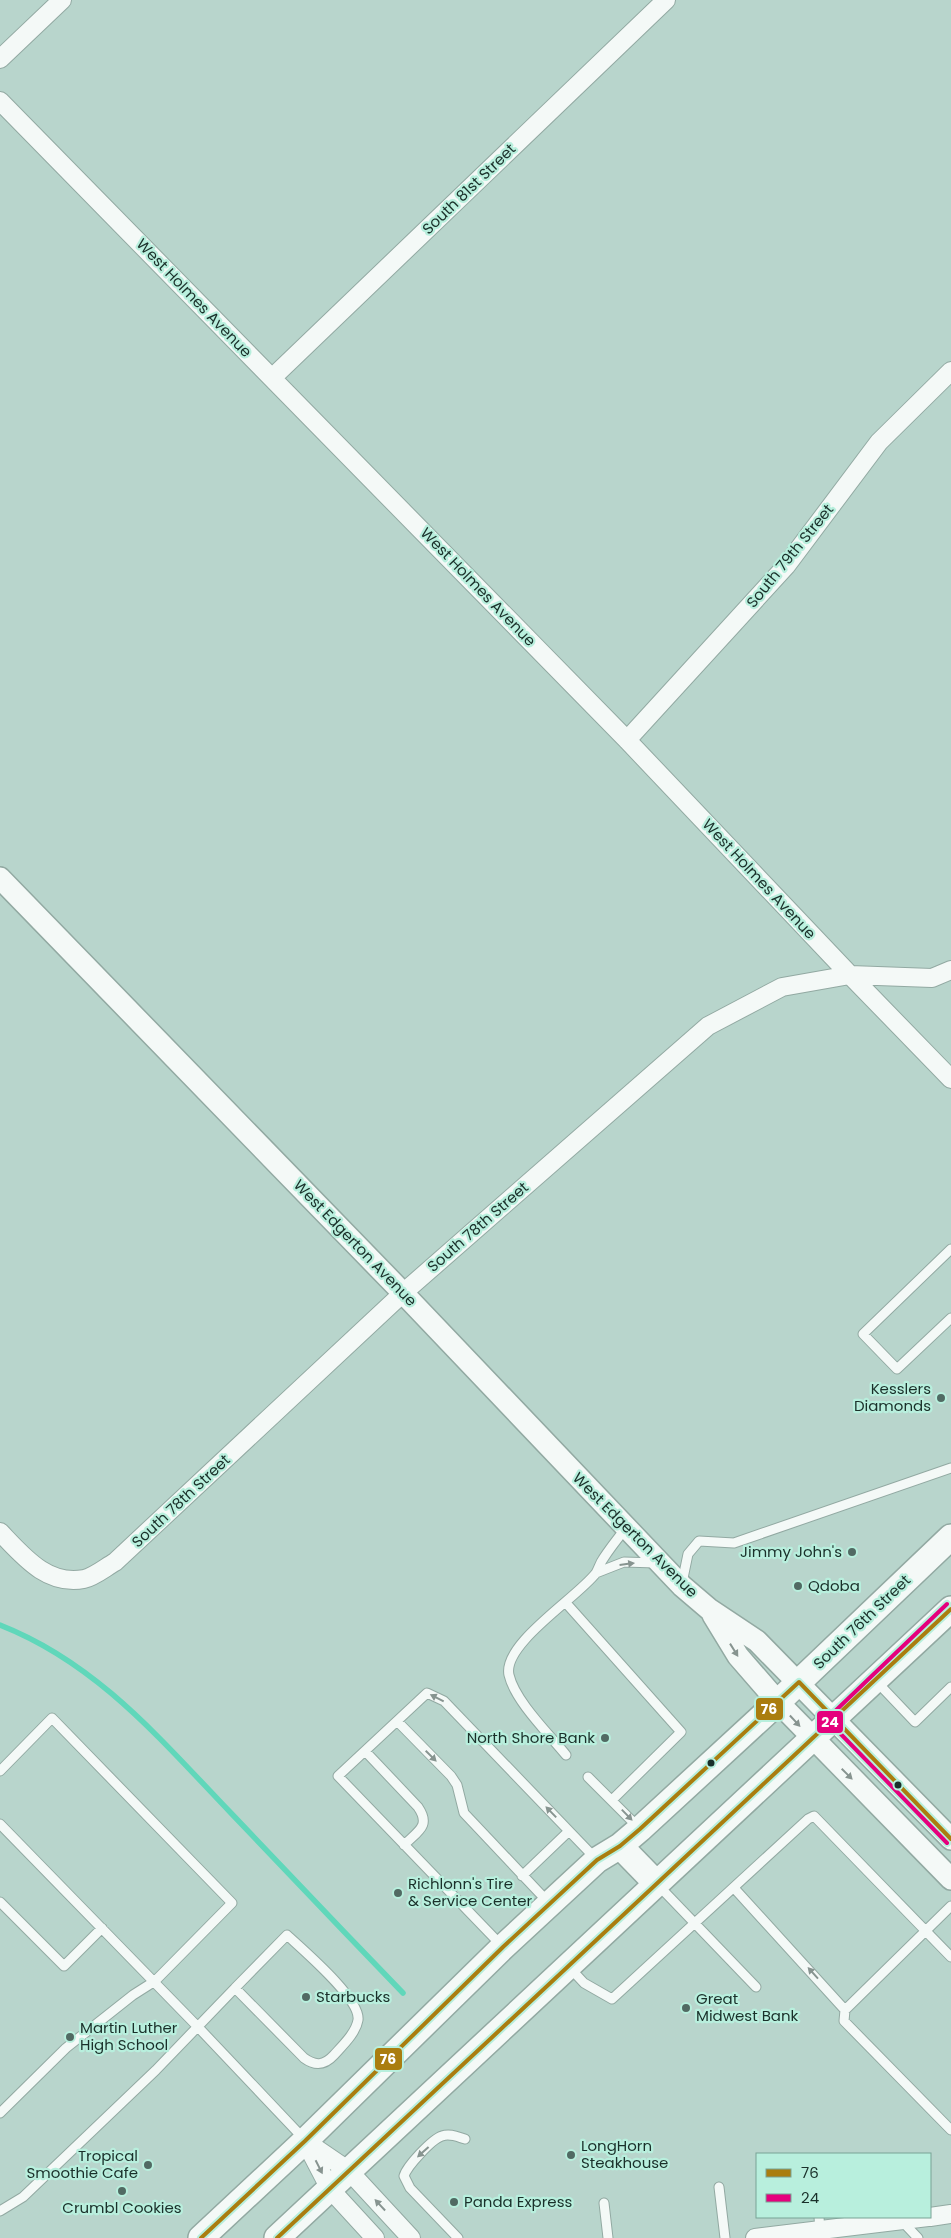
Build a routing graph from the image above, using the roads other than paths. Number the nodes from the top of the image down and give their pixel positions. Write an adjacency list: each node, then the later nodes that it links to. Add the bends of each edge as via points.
1 (62, 0): 3 (street)
2 (666, 0): 6 (street, South 81st Street)
3 (0, 59)
4 (0, 101): 6 (street, West Holmes Avenue)
5 (951, 371): 7 (street, South 79th Street, via 879,442 786,566)
6 (272, 378): 7 (street, West Holmes Avenue)
7 (627, 740): 10 (street, West Holmes Avenue)
8 (0, 878): 13 (street, West Edgerton Avenue)
9 (951, 970): 10 (street, South 78th Street, via 932,978)
10 (850, 976): 11 (street, West Holmes Avenue); 13 (street, South 78th Street, via 782,986 708,1026)
11 (951, 1078)
12 (951, 1249): 14 (lane, via 863,1334 897,1369)
13 (403, 1293): 16 (street, West Edgerton Avenue); 17 (street, South 78th Street, via 115,1562 85,1579 54,1578 31,1563)
14 (951, 1318)
15 (951, 1468): 21 (lane, via 734,1543 699,1541 688,1554)
16 (626, 1528): 19 (street, West Edgerton Avenue); 20 (lane)
17 (0, 1532)
18 (951, 1537): 26 (main road, South 76th Street)
19 (660, 1562): 20 (lane, one-way to 19, via 624,1562); 21 (street, West Edgerton Avenue)
20 (596, 1573): 22 (lane)
21 (682, 1586): 23 (street, West Edgerton Avenue)
22 (566, 1603): 33 (lane, via 526,1638 511,1658 508,1673 515,1691); 36 (lane, via 681,1732)
23 (709, 1609): 26 (street, West Edgerton Avenue, via 757,1641); 28 (street, West Edgerton Avenue, one-way to 28, via 738,1656)
24 (950, 1614): 25 (main road)
25 (876, 1681): 27 (lane, via 915,1722); 29 (main road)
26 (799, 1682): 28 (main road, South 76th Street); 29 (street, West Edgerton Avenue)
27 (951, 1687)
28 (778, 1702): 31 (street, West Edgerton Avenue, one-way to 31); 38 (main road, South 76th Street)
29 (835, 1720): 31 (main road); 40 (street, West Edgerton Avenue)
30 (397, 1721): 32 (lane); 39 (lane, one-way to 30, via 438,1696 427,1693); 44 (lane, one-way to 44, via 451,1776 457,1785 464,1813)
31 (813, 1740): 45 (street, West Edgerton Avenue, one-way to 45); 46 (main road)
32 (365, 1751): 41 (lane, via 424,1817 422,1827); 41 (lane, via 338,1776)
33 (566, 1755)
34 (0, 1771): 57 (lane, via 52,1718 232,1903)
35 (588, 1777): 36 (lane)
36 (612, 1800): 38 (lane, one-way to 38)
37 (0, 1824): 52 (lane)
38 (640, 1829): 42 (main road, South 76th Street)
39 (569, 1831): 43 (lane); 44 (lane)
40 (950, 1837)
41 (404, 1845): 54 (lane)
42 (620, 1846): 43 (main road, South 76th Street); 46 (main road)
43 (597, 1860): 49 (main road, South 76th Street)
44 (522, 1876): 49 (lane)
45 (951, 1879)
46 (657, 1884): 51 (lane); 56 (main road)
47 (734, 1888): 51 (lane); 53 (lane, via 814,1816); 60 (lane, one-way to 47)
48 (0, 1902): 52 (lane, via 64,1966)
49 (550, 1904): 54 (main road, South 76th Street)
50 (951, 1906): 53 (lane)
51 (694, 1922): 56 (lane, via 612,1999 584,1983); 58 (lane)
52 (102, 1928): 57 (lane)
53 (925, 1930): 55 (lane); 60 (lane)
54 (503, 1947): 65 (main road, South 76th Street)
55 (951, 1957)
56 (569, 1967): 66 (main road)
57 (155, 1981): 61 (lane); 62 (lane, via 132,1995 66,2048)
58 (756, 1987)
59 (235, 1988): 59 (lane, via 288,1935 349,1997 358,2012 356,2026 332,2057 323,2064 313,2064); 61 (lane)
60 (845, 2010): 63 (lane, via 844,2021)
61 (197, 2026): 65 (lane); 70 (lane, via 23,2198)
62 (0, 2113)
63 (951, 2130)
64 (465, 2139): 80 (lane, one-way to 80, via 454,2135 441,2136 407,2167 404,2176 410,2188)
65 (305, 2141): 66 (street); 68 (street, one-way to 68); 76 (main road, South 76th Street)
66 (349, 2171): 68 (main road); 79 (street, one-way to 66)
67 (719, 2186): 82 (lane)
68 (330, 2189): 77 (main road); 78 (street)
69 (604, 2203): 81 (lane)
70 (0, 2210)
71 (951, 2214): 72 (street)
72 (931, 2217)
73 (920, 2218): 74 (street)
74 (901, 2220): 75 (street, via 867,2227); 84 (lane)
75 (819, 2224): 83 (street)
76 (201, 2238)
77 (277, 2238)
78 (375, 2238)
79 (411, 2238)
80 (458, 2238)
81 (608, 2238)
82 (725, 2238)
83 (756, 2238)
84 (918, 2238)

